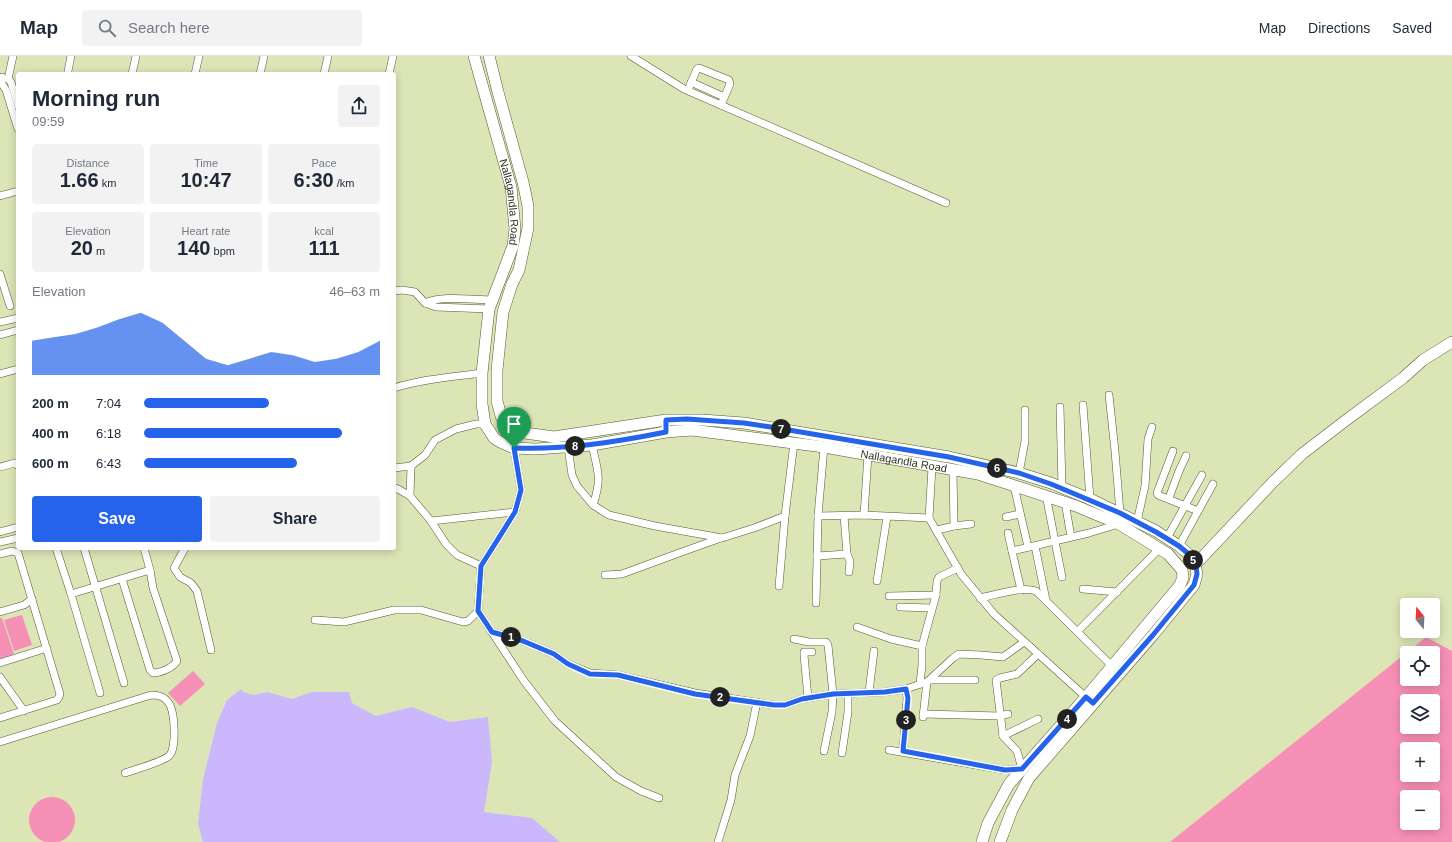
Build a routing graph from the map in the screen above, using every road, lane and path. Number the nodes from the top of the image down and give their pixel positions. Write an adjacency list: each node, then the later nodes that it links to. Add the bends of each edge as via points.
1 (13, 56): 17 (street)
2 (71, 56): 11 (street)
3 (136, 56): 12 (street)
4 (199, 56): 13 (street)
5 (264, 56): 14 (street)
6 (328, 56): 15 (street)
7 (393, 56): 16 (street)
8 (474, 56): 32 (main road, Nallagandla Road, via 511,187 515,229 513,246)
9 (489, 56): 50 (main road, Nallagandla Road, via 528,206 528,228 519,270 512,284 503,316 497,370 501,416 507,426 514,430 554,438)
10 (630, 56): 21 (street)
11 (68, 72)
12 (132, 72)
13 (195, 72)
14 (260, 72)
15 (324, 72)
16 (389, 72)
17 (3, 78): 20 (street, via 11,82)
18 (691, 82): 19 (street); 21 (street); 23 (street, via 699,68 729,80 730,84)
19 (705, 88): 22 (street); 23 (street)
20 (9, 89): 24 (street); 26 (street)
21 (688, 90): 22 (street)
22 (702, 97): 25 (street)
23 (724, 97): 25 (street)
24 (16, 102)
25 (721, 105): 29 (street)
26 (16, 120)
27 (16, 192): 28 (street)
28 (0, 196)
29 (946, 203)
30 (0, 274): 33 (street)
31 (396, 291): 32 (street, via 415,292 425,303 436,307)
32 (491, 305): 41 (main road, Nallagandla Road)
33 (10, 306)
34 (16, 318): 35 (street)
35 (0, 322)
36 (16, 331): 37 (street)
37 (0, 335)
38 (1452, 342): 43 (main road, via 1423,360)
39 (1452, 351): 43 (main road)
40 (16, 370): 42 (street)
41 (482, 373): 44 (street, via 412,380); 49 (main road, Nallagandla Road)
42 (0, 374)
43 (1403, 378): 116 (main road, via 1302,454)
44 (396, 387)
45 (1109, 395): 81 (street)
46 (1083, 405): 75 (street)
47 (1060, 407): 71 (street)
48 (1025, 410): 66 (street, via 1025,441)
49 (485, 424): 56 (main road, Nallagandla Road, via 494,438); 61 (street, via 456,429 435,440 425,455)
50 (666, 426): 52 (main road, Nallagandla Road); 53 (main road, Nallagandla Road); 66 (main road, Nallagandla Road, via 702,420 758,425 949,457)
51 (1152, 427): 91 (street, via 1148,439 1145,486)
52 (794, 443): 54 (main road, Nallagandla Road); 83 (street)
53 (592, 445): 55 (main road, Nallagandla Road); 78 (street, via 599,483)
54 (824, 446): 58 (main road, Nallagandla Road); 84 (street)
55 (568, 447): 56 (main road, Nallagandla Road); 78 (street, via 572,475 577,486)
56 (514, 448): 80 (street, via 521,490)
57 (1173, 451): 74 (street, via 1157,494)
58 (868, 455): 62 (main road, Nallagandla Road); 86 (street)
59 (1186, 456): 74 (street)
60 (16, 464): 63 (street)
61 (412, 466): 64 (street); 73 (street)
62 (932, 467): 65 (main road, Nallagandla Road); 89 (street)
63 (0, 468)
64 (396, 468)
65 (954, 471): 69 (main road, Nallagandla Road, via 978,474); 94 (street)
66 (1019, 473): 71 (main road, Nallagandla Road)
67 (1202, 475): 77 (street)
68 (1213, 484): 79 (street)
69 (1014, 486): 72 (main road, Nallagandla Road); 82 (street)
70 (396, 488): 73 (street)
71 (1062, 488): 75 (main road, Nallagandla Road)
72 (1046, 495): 76 (main road, Nallagandla Road); 103 (street)
73 (410, 496): 90 (street)
74 (1169, 498): 77 (street)
75 (1090, 499): 81 (main road, Nallagandla Road)
76 (1065, 502): 93 (main road, Nallagandla Road); 99 (street)
77 (1184, 504): 79 (street); 102 (street)
78 (593, 505): 101 (street, via 622,518)
79 (1198, 511): 106 (street)
80 (515, 512): 90 (street); 117 (street)
81 (1120, 513): 91 (main road, Nallagandla Road)
82 (1020, 514): 88 (street); 105 (street)
83 (785, 516): 101 (street); 126 (street)
84 (818, 516): 85 (street); 115 (street)
85 (844, 516): 86 (street); 114 (street)
86 (864, 516): 87 (street)
87 (887, 517): 89 (street); 124 (street)
88 (1006, 517)
89 (929, 518): 96 (street)
90 (432, 521): 117 (street, via 446,544 457,555)
91 (1137, 522): 102 (main road, Nallagandla Road)
92 (971, 524): 94 (street)
93 (1119, 524): 99 (street); 107 (main road, Nallagandla Road)
94 (954, 526): 96 (street)
95 (16, 528): 97 (street)
96 (937, 530): 118 (street)
97 (0, 532)
98 (1008, 533): 112 (street)
99 (1071, 537): 103 (street)
100 (16, 538): 104 (street)
101 (722, 538): 121 (street, via 633,571)
102 (1167, 538): 106 (main road, Nallagandla Road)
103 (1054, 541): 105 (street); 122 (street)
104 (0, 542)
105 (1031, 546): 112 (street); 135 (street)
106 (1179, 546): 116 (main road, Nallagandla Road, via 1191,556)
107 (1160, 548): 129 (street); 154 (main road, Nallagandla Road, via 1180,567 1183,573 1180,585)
108 (57, 550): 130 (street)
109 (85, 550): 125 (street)
110 (145, 550): 119 (street)
111 (184, 550): 149 (street, via 174,568 180,577 191,583 197,591)
112 (1012, 550): 127 (street)
113 (0, 554): 133 (street, via 18,553)
114 (846, 554): 115 (street); 120 (street, via 850,561)
115 (816, 556): 136 (street)
116 (1196, 565): 165 (main road, via 1194,585 1153,635)
117 (481, 566): 139 (street)
118 (958, 568): 131 (street, via 939,577); 134 (street)
119 (150, 570): 123 (street); 123 (street, via 153,588 177,661 169,668 156,673 150,670)
120 (849, 572)
121 (605, 575)
122 (1062, 577)
123 (122, 579): 125 (street)
124 (877, 581)
125 (95, 586): 130 (street); 158 (street)
126 (779, 586)
127 (1021, 590): 134 (street); 135 (street, via 1036,591)
128 (1083, 590): 129 (street)
129 (1117, 592): 143 (street)
130 (71, 594): 161 (street)
131 (936, 595): 132 (street); 138 (street)
132 (889, 596)
133 (32, 598): 140 (street, via 24,605); 148 (street)
134 (980, 598): 146 (street)
135 (1046, 601): 143 (street)
136 (816, 603)
137 (900, 607): 138 (street)
138 (932, 608): 147 (street)
139 (478, 611): 141 (street, via 468,621 463,622 421,610 394,610 344,622); 144 (street)
140 (0, 612)
141 (315, 620)
142 (857, 627): 147 (street)
143 (1078, 631): 154 (street)
144 (492, 632): 166 (street, via 554,654 590,674 618,675 695,694); 180 (street, via 524,681 555,721 616,777)
145 (794, 639): 163 (street, via 827,643)
146 (1024, 642): 152 (street); 157 (street, via 1003,657 959,654)
147 (922, 646): 157 (street)
148 (47, 648): 153 (street); 167 (street, via 59,697 57,700)
149 (211, 650)
150 (874, 651): 160 (street)
151 (812, 652): 164 (street, via 804,652)
152 (1038, 654): 165 (street); 169 (street, via 1017,674 996,680)
153 (0, 663)
154 (1112, 666): 165 (main road)
155 (0, 677): 167 (street)
156 (975, 680): 157 (street)
157 (925, 682): 159 (street); 169 (street, via 923,715)
158 (124, 683)
159 (906, 689): 160 (street); 176 (street, via 908,698)
160 (869, 692): 162 (street)
161 (100, 693)
162 (848, 693): 163 (street); 177 (street)
163 (833, 694): 164 (street); 175 (street)
164 (808, 698): 166 (street, via 785,705)
165 (1089, 700): 178 (main road); 183 (main road, via 1029,778 1012,810)
166 (757, 702): 181 (street, via 750,736 735,775 731,800)
167 (24, 711): 170 (street)
168 (1008, 714): 169 (street)
169 (1000, 716): 172 (street)
170 (0, 718)
171 (1038, 719): 172 (street)
172 (1003, 736): 178 (street, via 1018,751)
173 (0, 742): 179 (street, via 151,695 159,695 169,702 172,713 174,738 170,755 161,761)
174 (889, 750): 176 (street)
175 (824, 751)
176 (903, 751): 178 (street, via 1005,770)
177 (842, 753)
178 (1022, 769): 182 (main road, via 1009,784 988,823)
179 (125, 773)
180 (659, 798)
181 (718, 842)
182 (982, 842)
183 (1000, 842)

